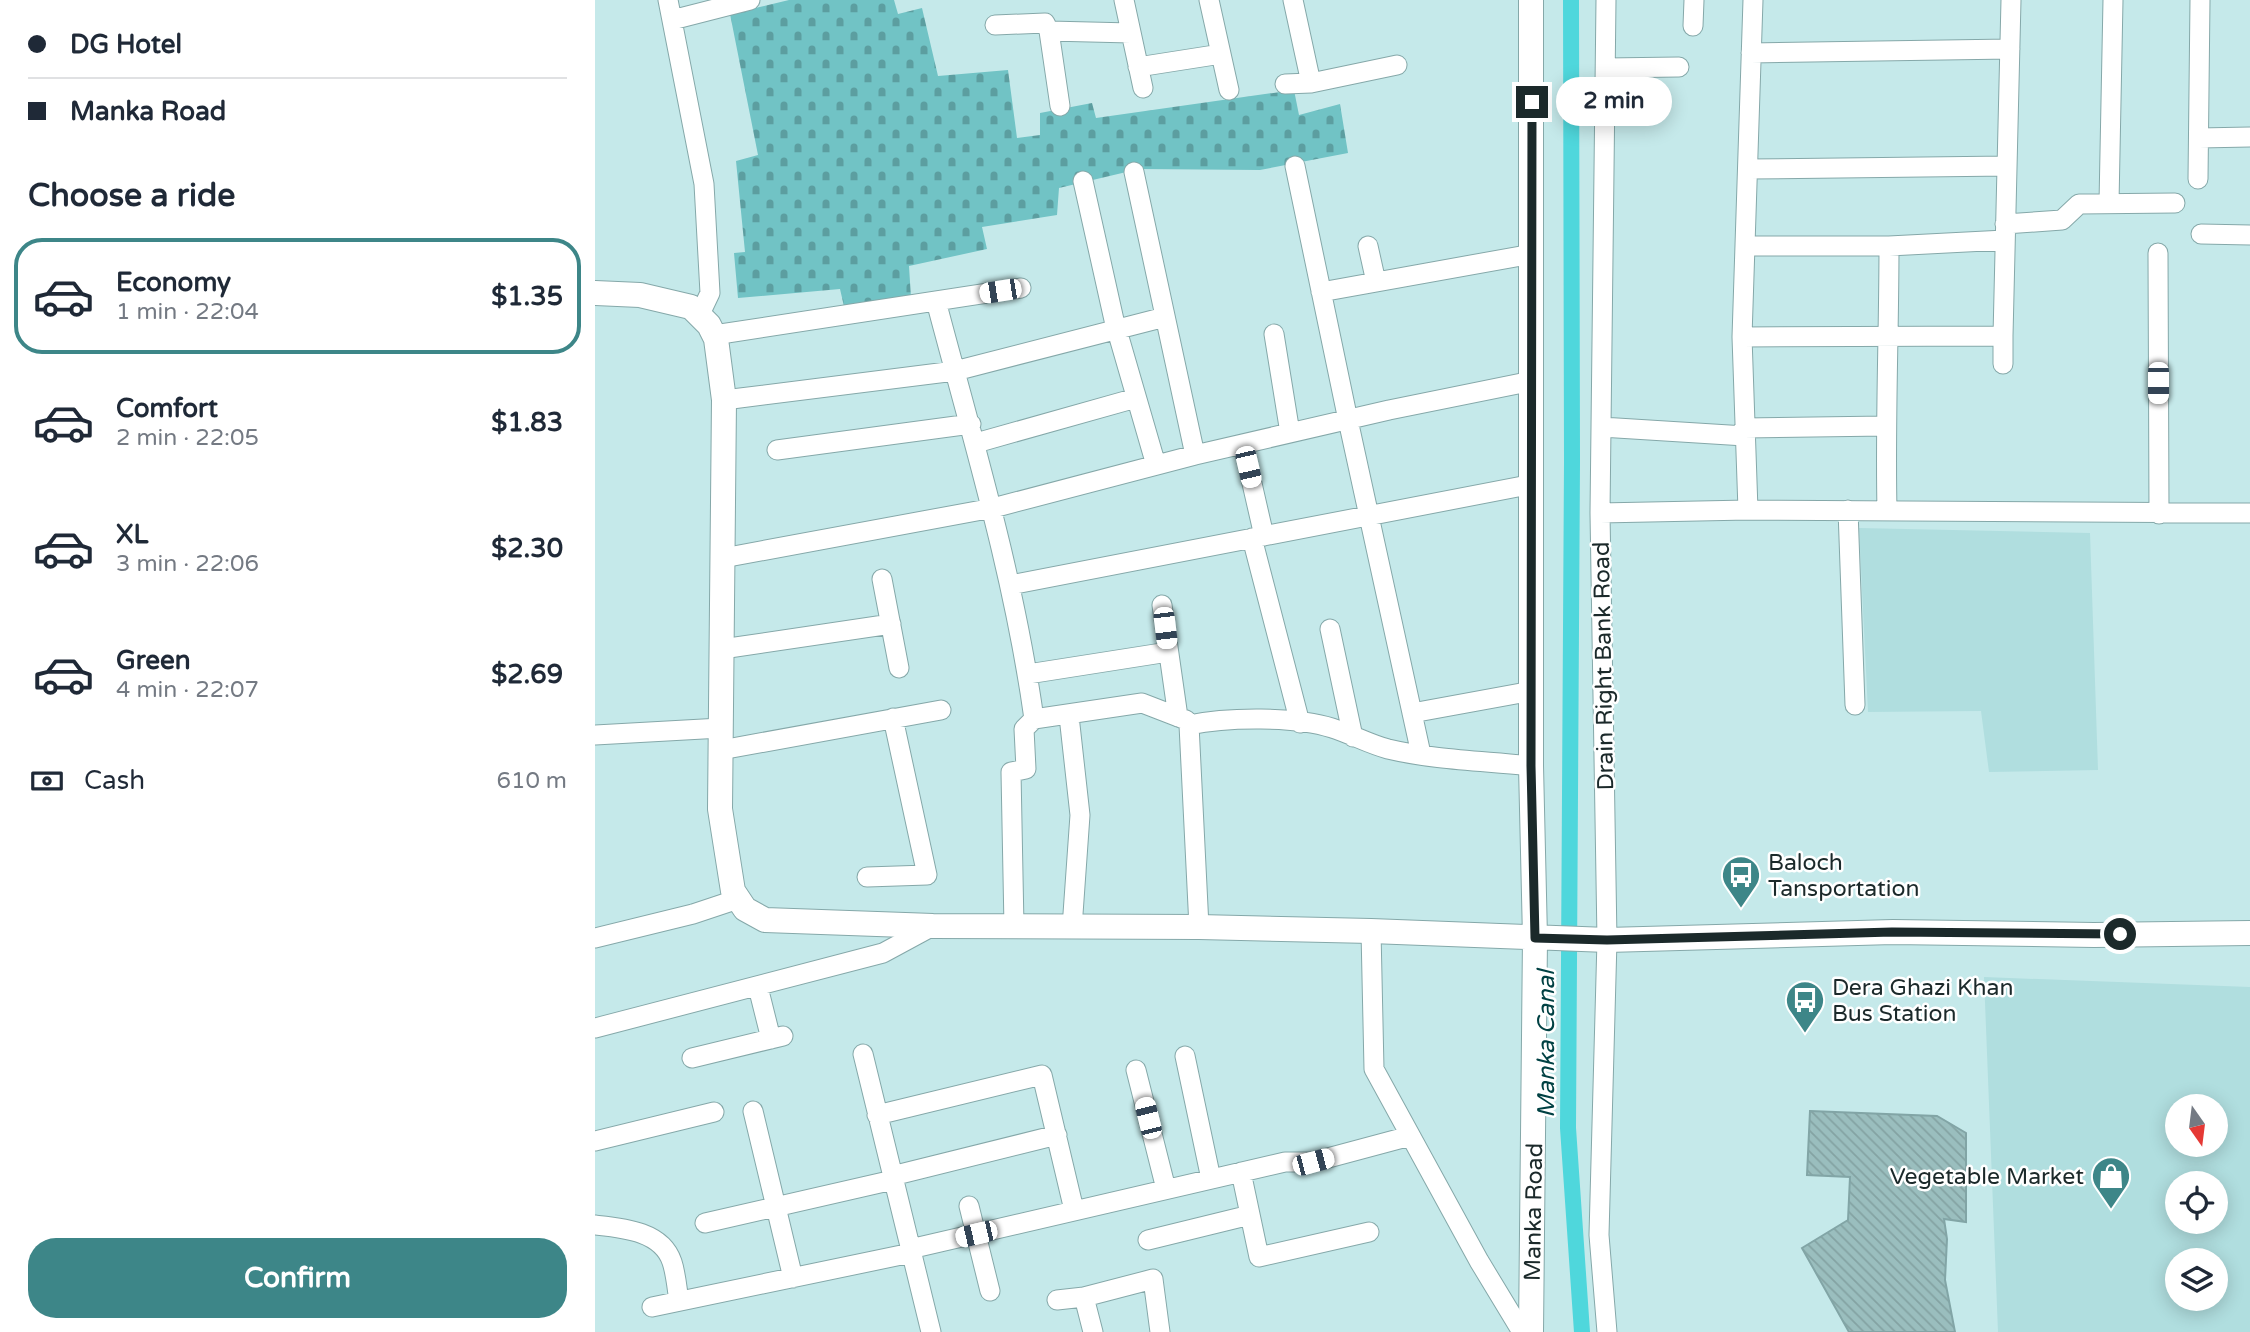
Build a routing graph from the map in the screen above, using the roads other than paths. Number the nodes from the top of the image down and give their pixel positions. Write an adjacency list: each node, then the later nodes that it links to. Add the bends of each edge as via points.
1 (667, 0): 13 (street)
2 (750, 0): 13 (street)
3 (1124, 0): 17 (street)
4 (1209, 0): 20 (street)
5 (1293, 0): 25 (street)
6 (1531, 0): 47 (main road, Manka Road)
7 (1606, 0): 24 (street, Drain Right Bank Road)
8 (1694, 0): 15 (street)
9 (1753, 0): 19 (street)
10 (2011, 0): 18 (street)
11 (2113, 0): 38 (street)
12 (2200, 0): 31 (street)
13 (672, 20): 53 (street, via 704,184 710,293)
14 (995, 25): 16 (street, via 1045,23)
15 (1693, 26)
16 (1049, 31): 17 (street); 29 (street)
17 (1131, 33): 22 (street)
18 (2010, 49): 19 (street); 33 (street)
19 (1751, 53): 34 (street)
20 (1221, 54): 22 (street); 28 (street)
21 (1397, 65): 25 (street)
22 (1138, 67): 27 (street)
23 (1679, 67): 24 (street)
24 (1606, 68): 68 (street, Drain Right Bank Road)
25 (1311, 83): 26 (street)
26 (1285, 84)
27 (1143, 88)
28 (1229, 90)
29 (1061, 106)
30 (2250, 137): 31 (street)
31 (2199, 138): 36 (street)
32 (1295, 166): 50 (street)
33 (2007, 166): 34 (street); 40 (street)
34 (1748, 169): 44 (street)
35 (1134, 172): 54 (street)
36 (2198, 179)
37 (1083, 181): 55 (street)
38 (2109, 203): 39 (street); 40 (street, via 2079,204 2062,220)
39 (2175, 203)
40 (2005, 232): 45 (street); 59 (street)
41 (2201, 234): 42 (street)
42 (2250, 235)
43 (1368, 246): 48 (street)
44 (1746, 246): 45 (street); 60 (street)
45 (1889, 246): 58 (street)
46 (2158, 253): 82 (street)
47 (1532, 254): 48 (street); 63 (main road, Manka Road)
48 (1376, 282): 50 (street)
49 (1021, 288): 52 (street)
50 (1321, 292): 66 (street)
51 (595, 293): 53 (main road, via 651,298 691,307)
52 (936, 301): 57 (street); 62 (street)
53 (700, 314): 57 (main road)
54 (1165, 317): 55 (street); 74 (street)
55 (1117, 331): 62 (street); 64 (street)
56 (1274, 334): 71 (street)
57 (714, 335): 65 (main road)
58 (1889, 336): 59 (street); 60 (street); 67 (street)
59 (2003, 336): 61 (street)
60 (1742, 337): 69 (street)
61 (2003, 364)
62 (955, 371): 65 (street); 70 (street)
63 (1532, 381): 66 (street); 76 (main road, Manka Road)
64 (1136, 398): 70 (street); 75 (street)
65 (724, 400): 86 (main road)
66 (1347, 420): 71 (street); 84 (street)
67 (1885, 426): 69 (street); 80 (street)
68 (1601, 427): 69 (street); 81 (street, Drain Right Bank Road)
69 (1744, 432): 78 (street)
70 (973, 433): 73 (street); 77 (street)
71 (1290, 433): 72 (street)
72 (1243, 444): 74 (street); 85 (street)
73 (777, 450)
74 (1195, 456): 75 (street)
75 (1156, 466): 77 (street)
76 (1533, 484): 84 (street); 96 (main road, Manka Road)
77 (993, 508): 86 (street); 88 (street)
78 (1748, 510): 79 (street); 81 (street)
79 (1848, 510): 80 (street); 97 (street)
80 (1887, 510): 82 (street)
81 (1600, 513): 120 (street, Drain Right Bank Road)
82 (2158, 513): 83 (street)
83 (2250, 513)
84 (1369, 514): 85 (street); 99 (street)
85 (1258, 537): 88 (street); 104 (street)
86 (723, 558): 92 (main road)
87 (882, 579): 90 (street)
88 (1010, 585): 95 (street)
89 (1162, 605): 93 (street)
90 (891, 624): 92 (street); 94 (street)
91 (1330, 629): 106 (street)
92 (722, 649): 107 (main road)
93 (1168, 652): 95 (street); 103 (street)
94 (899, 668)
95 (1028, 674): 102 (street)
96 (1532, 691): 99 (street); 109 (main road, Manka Road)
97 (1855, 705)
98 (941, 710): 101 (street)
99 (1412, 713): 108 (street)
100 (1069, 716): 102 (street); 103 (street, via 1142,703); 115 (street, via 1080,815)
101 (893, 718): 107 (street); 110 (street, via 927,875)
102 (1034, 719): 113 (street, via 1024,729 1026,769 1011,772)
103 (1183, 721): 104 (street); 114 (street)
104 (1300, 723): 106 (street)
105 (595, 734): 107 (street)
106 (1353, 737): 108 (street)
107 (721, 739): 111 (main road, via 723,840)
108 (1421, 754): 109 (street)
109 (1531, 766): 119 (main road, Manka Road)
110 (867, 877)
111 (738, 899): 112 (main road, via 765,920); 118 (street)
112 (933, 926): 113 (main road); 121 (street, via 883,953)
113 (1014, 927): 115 (main road)
114 (1199, 927): 115 (main road); 116 (main road)
115 (1072, 928)
116 (1371, 930): 119 (main road); 131 (street, via 1374,1069)
117 (2250, 933): 120 (main road, via 1892,932)
118 (595, 938)
119 (1546, 938): 120 (main road); 157 (main road, Manka Road)
120 (1595, 939): 158 (street, Drain Right Bank Road, via 1599,1235)
121 (758, 987): 122 (street); 125 (street, via 777,1037)
122 (595, 1028)
123 (863, 1054): 129 (street)
124 (1185, 1056): 135 (street)
125 (692, 1058)
126 (1136, 1070): 136 (street)
127 (753, 1111): 138 (street)
128 (714, 1112): 132 (street)
129 (877, 1115): 130 (street, via 1042,1075); 134 (street)
130 (1057, 1135): 134 (street); 139 (street)
131 (1411, 1136): 133 (street, via 1313,1162 1285,1162); 156 (street)
132 (595, 1141)
133 (1241, 1172): 135 (street); 140 (street)
134 (893, 1178): 138 (street); 146 (street)
135 (1211, 1179): 136 (street)
136 (1166, 1189): 139 (street)
137 (969, 1206): 144 (street)
138 (776, 1208): 141 (street); 147 (street)
139 (1074, 1210): 144 (street)
140 (1250, 1215): 143 (street, via 1259,1257); 145 (street)
141 (705, 1223)
142 (595, 1225): 151 (street, via 638,1231 663,1245 672,1261)
143 (1369, 1231)
144 (976, 1234): 146 (street); 148 (street)
145 (1148, 1240)
146 (911, 1251): 147 (street); 153 (street)
147 (793, 1278): 151 (street)
148 (990, 1291)
149 (1084, 1297): 150 (street); 154 (street); 155 (street, via 1153,1279)
150 (1057, 1300)
151 (679, 1301): 152 (street)
152 (652, 1307)
153 (931, 1332)
154 (1093, 1332)
155 (1160, 1332)
156 (1522, 1332)
157 (1531, 1332)
158 (1607, 1332)

